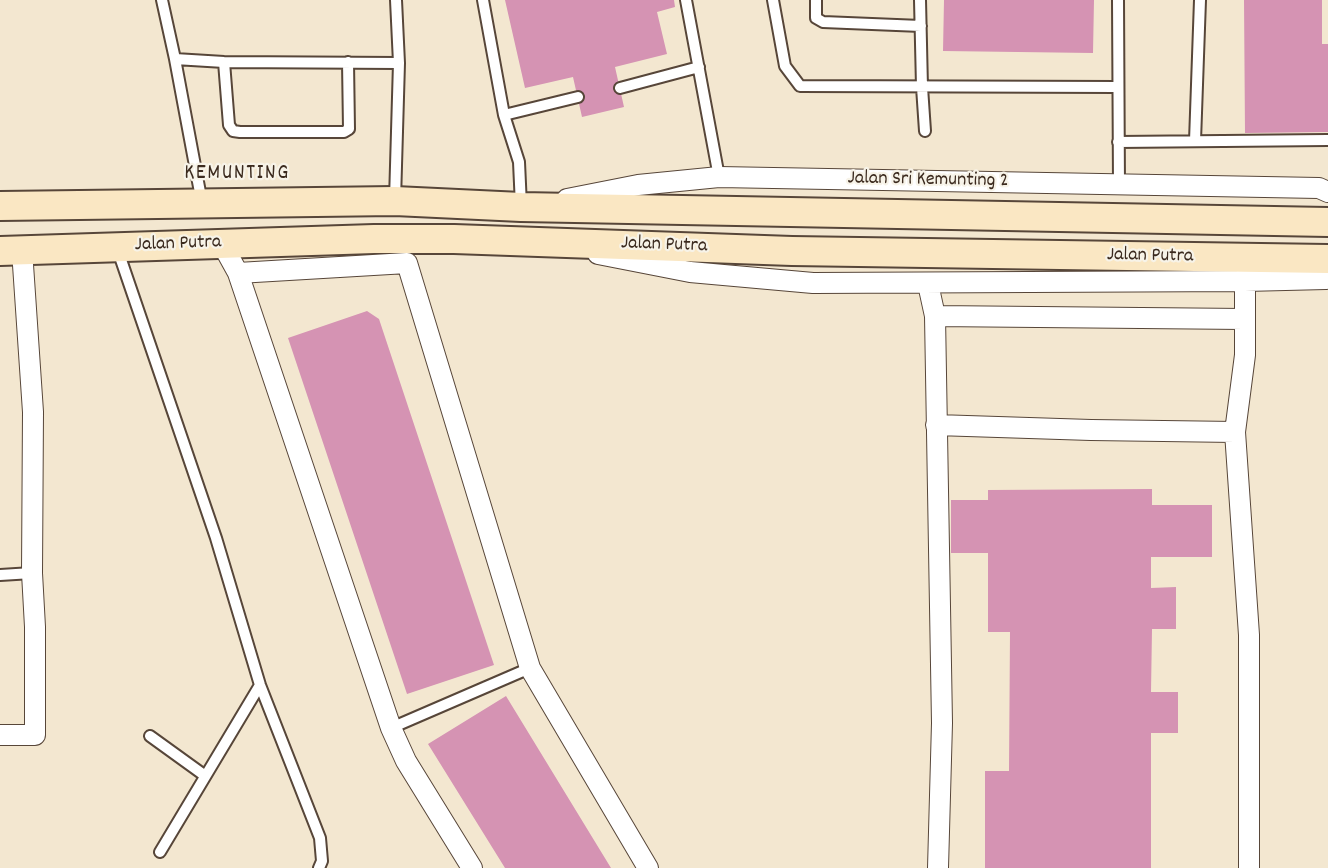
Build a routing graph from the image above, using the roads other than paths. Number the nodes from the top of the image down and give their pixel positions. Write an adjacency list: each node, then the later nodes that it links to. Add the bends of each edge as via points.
1 (162, 0): 11 (lane)
2 (396, 0): 14 (lane)
3 (483, 0): 20 (lane)
4 (686, 0): 15 (lane)
5 (772, 0): 16 (lane, via 784,66 800,86)
6 (816, 0): 10 (lane, via 816,18 823,22)
7 (920, 0): 10 (lane)
8 (1118, 0): 17 (lane)
9 (1200, 0): 23 (lane)
10 (921, 26): 16 (lane)
11 (175, 59): 12 (lane); 29 (lane)
12 (224, 62): 13 (lane); 13 (lane, via 229,125 240,132 349,129)
13 (348, 62): 14 (lane)
14 (399, 63): 28 (lane)
15 (699, 67): 18 (lane); 25 (lane)
16 (922, 87): 17 (lane); 21 (lane)
17 (1118, 87): 24 (lane)
18 (620, 88)
19 (578, 97): 20 (lane)
20 (504, 115): 31 (lane, via 519,162)
21 (926, 131)
22 (1328, 140): 23 (lane)
23 (1195, 141): 24 (lane)
24 (1119, 142): 26 (lane)
25 (719, 177): 26 (street, Jalan Sri Kemunting 2); 31 (street, Jalan Sri Kemunting 2, via 638,185)
26 (1119, 185): 27 (street, Jalan Sri Kemunting 2)
27 (1325, 189)
28 (395, 201): 29 (main road, Jalan Putra); 31 (main road, Jalan Putra)
29 (202, 203): 30 (main road, Jalan Putra)
30 (0, 206)
31 (525, 207): 32 (main road, Jalan Putra)
32 (1328, 222)
33 (530, 242): 37 (main road, Jalan Putra); 39 (main road, Jalan Putra); 41 (street, via 690,272 813,283)
34 (222, 244): 35 (main road, Jalan Putra); 37 (main road, Jalan Putra); 38 (street)
35 (117, 248): 36 (main road, Jalan Putra); 49 (lane, via 216,538)
36 (11, 250): 46 (street, via 33,412)
37 (405, 251): 38 (street); 48 (street)
38 (237, 273): 50 (street)
39 (1327, 274): 40 (street)
40 (1245, 281): 41 (street); 43 (street)
41 (928, 284): 42 (street)
42 (935, 315): 43 (street); 44 (street)
43 (1244, 319): 45 (street, via 1245,355)
44 (936, 425): 45 (street); 58 (street, via 942,723)
45 (1235, 432): 59 (street, via 1249,635)
46 (32, 573): 47 (lane); 51 (street, via 35,735)
47 (0, 575)
48 (530, 668): 50 (lane); 57 (street)
49 (260, 685): 53 (lane); 55 (lane, via 320,838)
50 (391, 728): 56 (street, via 406,761)
51 (0, 735)
52 (150, 736): 53 (lane)
53 (204, 775): 54 (lane)
54 (160, 852)
55 (319, 868)
56 (472, 868)
57 (648, 868)
58 (938, 868)
59 (1249, 868)

